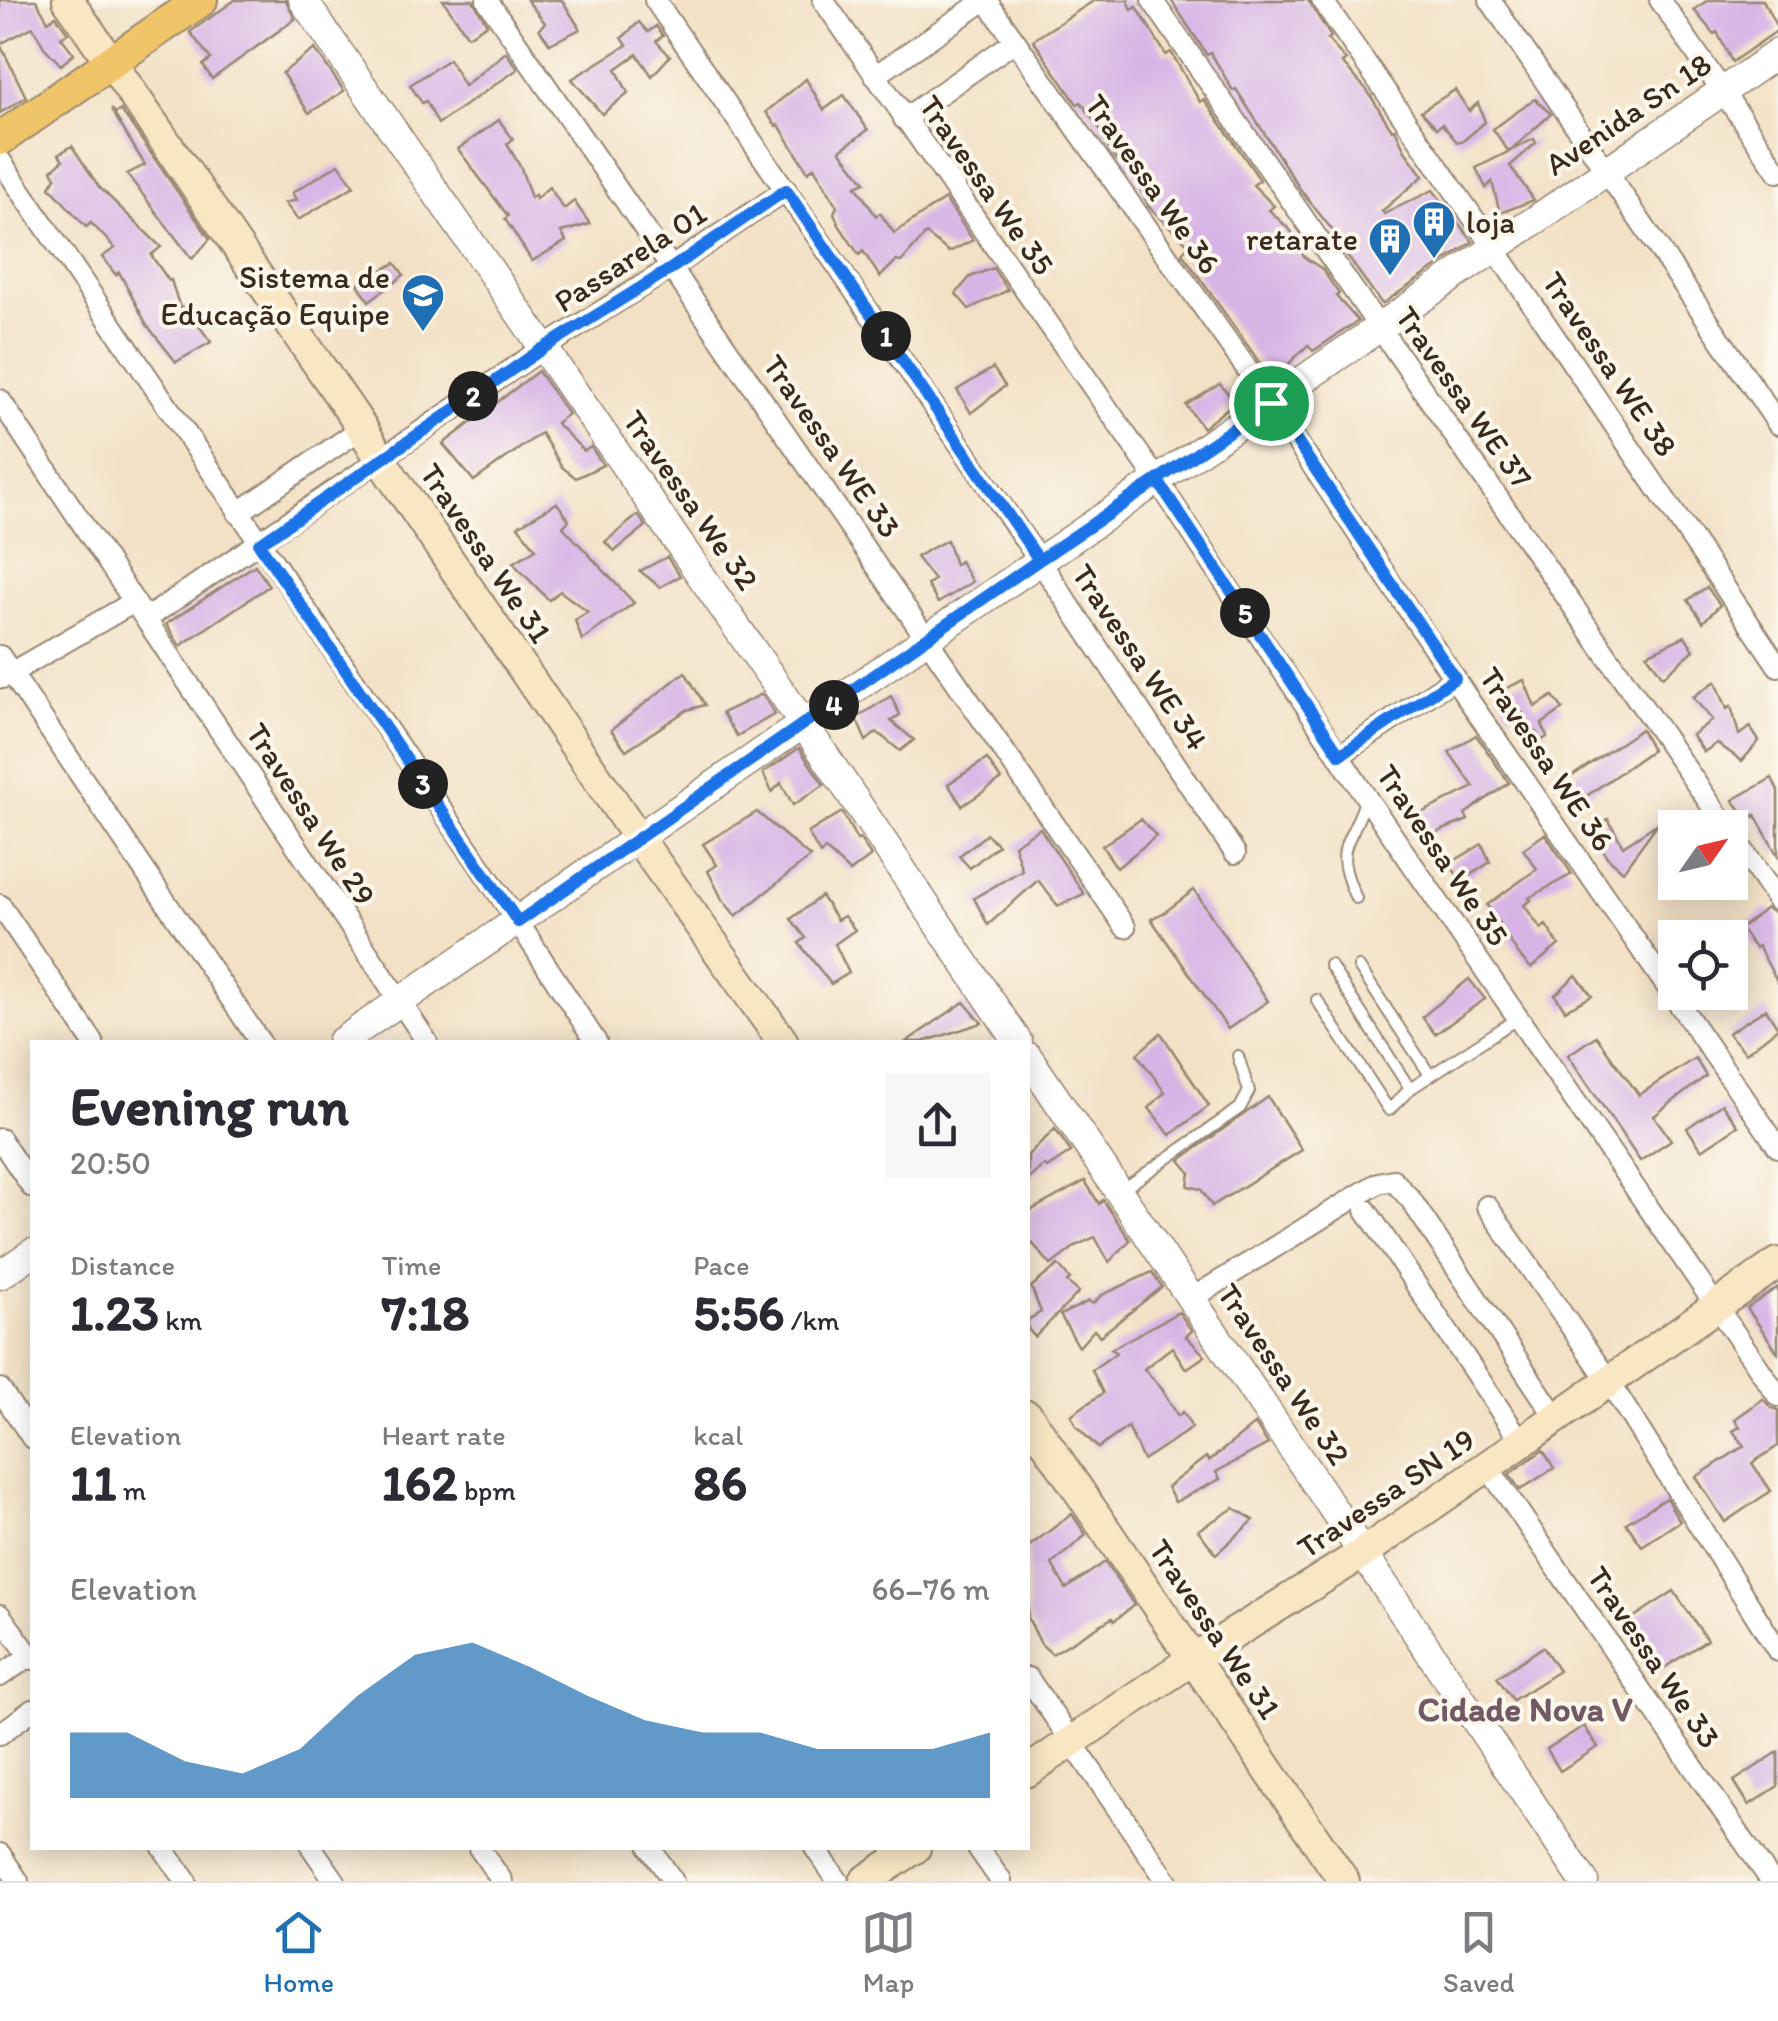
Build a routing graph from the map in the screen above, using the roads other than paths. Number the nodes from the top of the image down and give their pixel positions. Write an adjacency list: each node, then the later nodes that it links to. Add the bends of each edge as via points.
1 (68, 0): 14 (main road, Travessa We 31)
2 (200, 0): 14 (main road)
3 (303, 0): 26 (street, Travessa We 32)
4 (487, 0): 24 (street, Travessa WE 33)
5 (655, 0): 22 (street, Travessa WE 34)
6 (824, 0): 15 (street, Travessa We 35)
7 (985, 0): 12 (street, Travessa We 36); 15 (street)
8 (1152, 0): 25 (street, Travessa WE 37)
9 (1322, 0): 23 (street, Travessa WE 38)
10 (1490, 0): 20 (street)
11 (1660, 0): 16 (street)
12 (1016, 41): 17 (street); 28 (street, Travessa We 36)
13 (1778, 53): 16 (street, Avenida Sn 18)
14 (111, 62): 18 (main road); 30 (main road, Travessa We 31)
15 (876, 76): 17 (street, Travessa We 35)
16 (1722, 93): 20 (street, Avenida Sn 18); 21 (street)
17 (904, 119): 32 (street, Travessa We 35)
18 (0, 139)
19 (0, 160): 33 (street)
20 (1605, 172): 23 (street, Avenida Sn 18); 29 (street)
21 (1778, 172)
22 (786, 190): 24 (street, Passarela 01); 35 (street, Travessa WE 34)
23 (1496, 249): 25 (street, Avenida Sn 18); 38 (street, Travessa WE 38)
24 (672, 268): 26 (street, Passarela 01); 37 (street, Travessa WE 33)
25 (1380, 328): 28 (street, Avenida Sn 18); 44 (street, Travessa WE 37)
26 (542, 349): 31 (street, Passarela 01); 41 (street, Travessa We 32)
27 (0, 400): 36 (street)
28 (1271, 403): 32 (street, Avenida Sn 18); 40 (street, Travessa WE 36)
29 (1778, 424)
30 (362, 428): 31 (main road, Travessa We 31); 33 (street)
31 (381, 460): 34 (street, Passarela 01); 45 (main road, Travessa We 31)
32 (1158, 481): 35 (street, Avenida Sn 18); 42 (street, Travessa We 35)
33 (238, 513): 34 (street)
34 (259, 544): 36 (street, Passarela 01); 51 (street)
35 (1039, 560): 37 (street, Avenida Sn 18); 46 (street, Travessa WE 34)
36 (140, 610): 39 (street); 56 (street, Travessa We 29)
37 (929, 639): 41 (street, Avenida Sn 18); 52 (street, Travessa WE 33)
38 (1778, 666)
39 (4, 670): 59 (street)
40 (1455, 678): 42 (street); 70 (street, Travessa WE 36)
41 (805, 726): 45 (street, Avenida Sn 18); 64 (street, Travessa We 32)
42 (1340, 755): 43 (street, Travessa We 35)
43 (1366, 797): 48 (lane, via 1341,854); 57 (street, Travessa We 35)
44 (1716, 810)
45 (638, 838): 51 (street, Avenida Sn 18); 63 (main road, Travessa We 31)
46 (1235, 853)
47 (1748, 857): 49 (street, Travessa WE 37)
48 (1356, 898)
49 (1778, 901)
50 (0, 905): 58 (street)
51 (518, 922): 56 (street, Avenida Sn 18); 62 (street)
52 (1125, 927)
53 (1330, 965): 68 (lane)
54 (1359, 968): 67 (lane)
55 (1317, 1000): 68 (lane, via 1388,1110)
56 (400, 1003): 60 (street, Avenida Sn 18); 61 (street, Travessa We 29)
57 (1518, 1018): 67 (lane); 79 (street, Travessa We 35)
58 (91, 1040)
59 (259, 1040)
60 (344, 1040)
61 (426, 1040)
62 (595, 1040)
63 (782, 1040)
64 (1017, 1040)
65 (1238, 1056): 72 (lane, via 1249,1091 1240,1108)
66 (1030, 1059): 72 (street, Travessa We 32)
67 (1430, 1075): 68 (lane)
68 (1410, 1089)
69 (0, 1139): 71 (street)
70 (1778, 1147)
71 (30, 1184)
72 (1118, 1192): 78 (street, Travessa We 32)
73 (1364, 1201): 78 (street); 84 (street, via 1385,1179 1400,1185); 86 (street)
74 (1488, 1206): 80 (street)
75 (30, 1254): 77 (street)
76 (1778, 1263): 79 (main road, Travessa SN 19)
77 (0, 1275)
78 (1191, 1299): 88 (street, Travessa We 32)
79 (1716, 1305): 80 (main road, Travessa SN 19); 82 (street, Travessa We 35)
80 (1608, 1380): 84 (main road, Travessa SN 19); 90 (street)
81 (0, 1389): 85 (street)
82 (1778, 1396)
83 (1030, 1419): 93 (main road, Travessa We 31)
84 (1557, 1419): 86 (main road, Travessa SN 19)
85 (30, 1435)
86 (1522, 1443): 87 (main road, Travessa SN 19)
87 (1488, 1467): 88 (main road, Travessa SN 19); 119 (street, Travessa We 33)
88 (1363, 1553): 93 (main road, Travessa SN 19); 118 (street, Travessa We 32)
89 (0, 1614): 91 (street)
90 (1778, 1651)
91 (30, 1656)
92 (30, 1658): 94 (street)
93 (1193, 1660): 98 (main road, Travessa SN 19); 117 (main road, Travessa We 31)
94 (0, 1676)
95 (1030, 1681): 98 (street)
96 (30, 1712): 97 (street)
97 (0, 1734)
98 (1072, 1742): 99 (main road, Travessa SN 19); 116 (street)
99 (1030, 1771)
100 (164, 1850): 109 (street)
101 (313, 1850): 110 (street)
102 (480, 1850): 111 (street)
103 (651, 1850): 112 (street)
104 (816, 1850): 113 (street)
105 (911, 1850): 114 (main road)
106 (979, 1850): 115 (street)
107 (0, 1854): 108 (street)
108 (18, 1881)
109 (186, 1881)
110 (335, 1881)
111 (502, 1881)
112 (673, 1881)
113 (838, 1881)
114 (865, 1881)
115 (1000, 1881)
116 (1167, 1881)
117 (1344, 1881)
118 (1584, 1881)
119 (1770, 1881)

